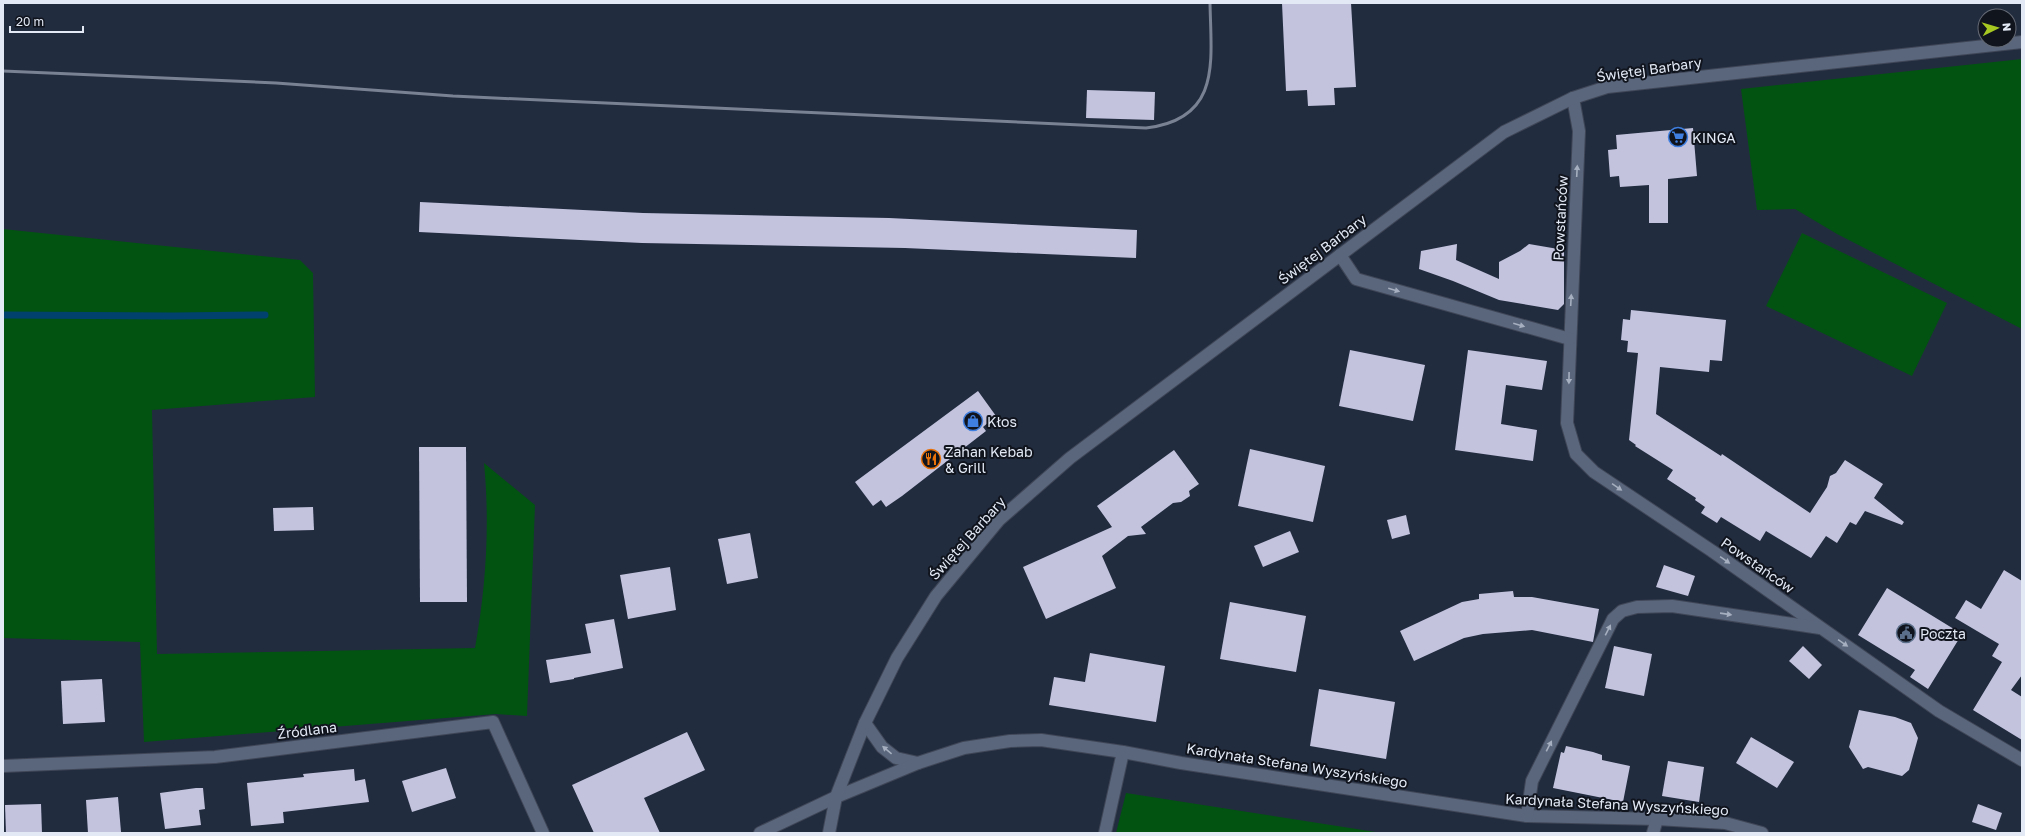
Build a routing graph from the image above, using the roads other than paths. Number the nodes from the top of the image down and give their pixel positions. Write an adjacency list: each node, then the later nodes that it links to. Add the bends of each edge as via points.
1 (2022, 42): 2 (street, Świętej Barbary, via 1626,85)
2 (1573, 98): 3 (street, Świętej Barbary, via 1504,132); 4 (street, Powstańców, one-way to 2, via 1579,131)
3 (1340, 255): 4 (street, one-way to 4, via 1356,279); 6 (street, Świętej Barbary, via 1070,458 999,520 936,596 897,658)
4 (1570, 339): 5 (street, Powstańców, one-way to 5, via 1568,423 1576,454 1594,472)
5 (1823, 629): 8 (street, Powstańców, one-way to 8, via 1939,711); 12 (street, one-way to 5, via 1532,781 1613,619 1622,611 1637,607 1672,606)
6 (865, 723): 9 (street, one-way to 6, via 896,758 882,746); 11 (street, Świętej Barbary)
7 (1123, 752): 9 (street, Kardynała Stefana Wyszyńskiego, via 1041,740 1010,741 964,748); 12 (street, Kardynała Stefana Wyszyńskiego); 17 (street)
8 (2022, 760)
9 (918, 763): 11 (street, Kardynała Stefana Wyszyńskiego)
10 (3, 766): 14 (street, Źródlana, via 215,757 493,722)
11 (836, 797): 15 (street, Kardynała Stefana Wyszyńskiego); 16 (street, Świętej Barbary)
12 (1527, 816): 13 (street, Kardynała Stefana Wyszyńskiego)
13 (1657, 819): 18 (street); 19 (street, Kardynała Stefana Wyszyńskiego, via 1725,823)
14 (543, 833)
15 (760, 833)
16 (829, 833)
17 (1105, 833)
18 (1653, 833)
19 (1762, 833)

